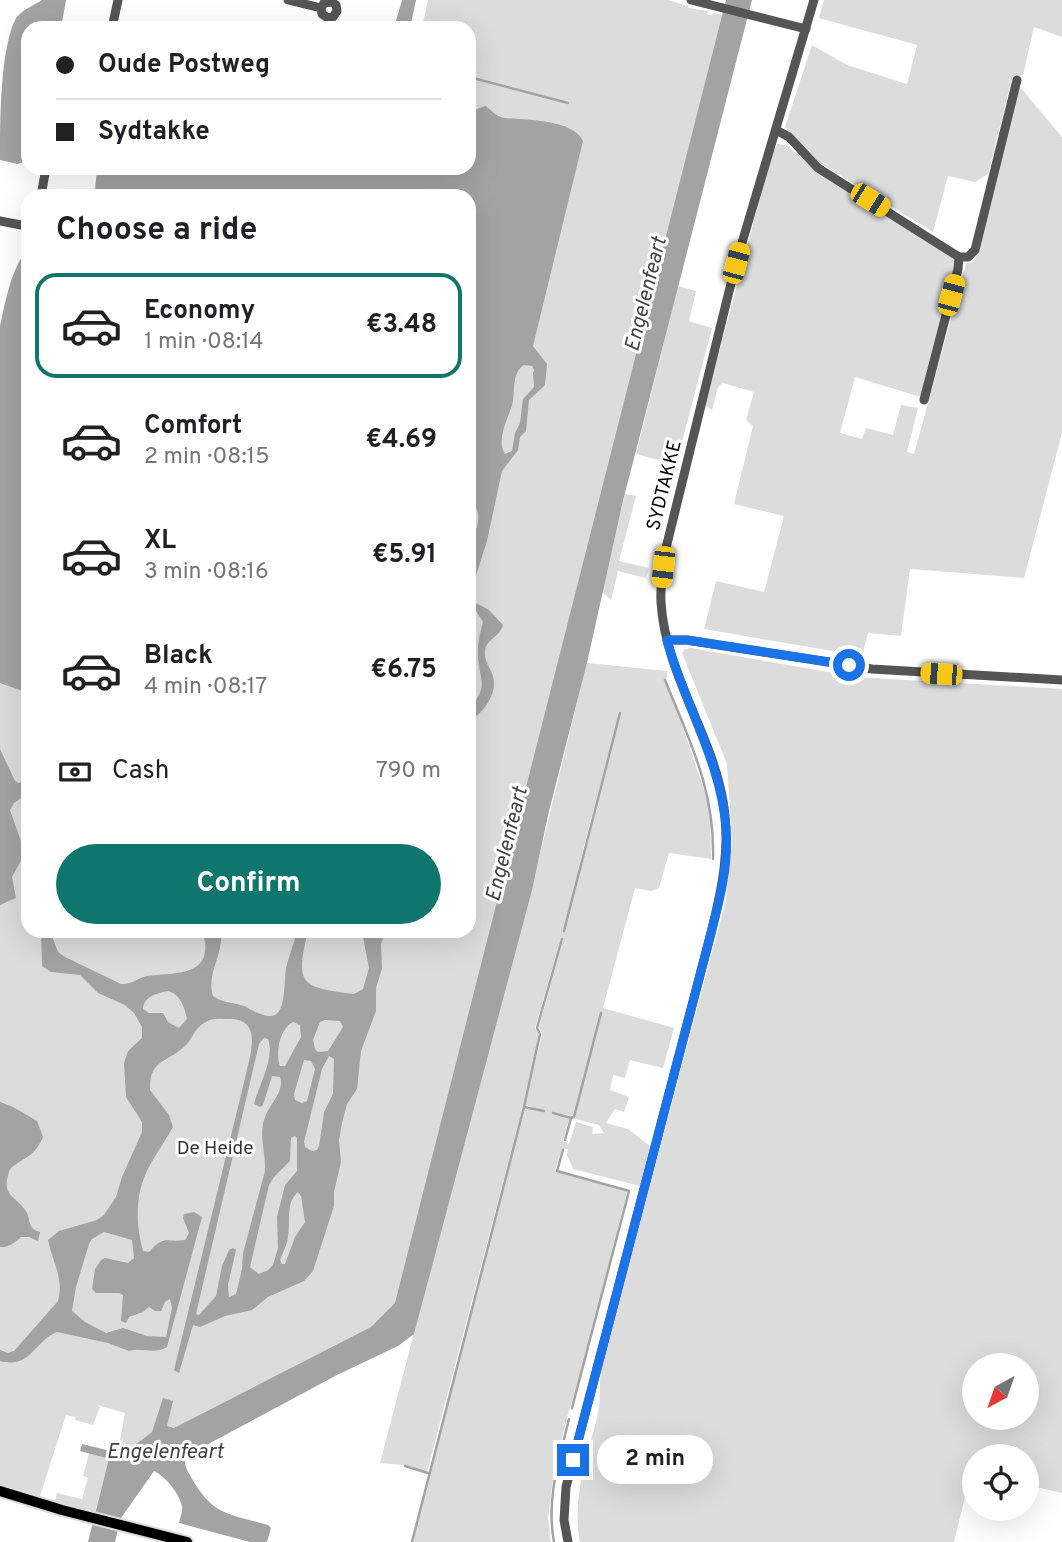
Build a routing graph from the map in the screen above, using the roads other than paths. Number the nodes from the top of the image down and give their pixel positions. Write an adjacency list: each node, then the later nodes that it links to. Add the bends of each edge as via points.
1 (118, 0): 6 (street)
2 (288, 0): 5 (street)
3 (814, 0): 7 (street, SYDTAKKE)
4 (698, 1): 7 (street)
5 (321, 8)
6 (113, 21)
7 (806, 29): 9 (street, SYDTAKKE)
8 (1017, 80): 12 (street, via 975,250 968,257)
9 (776, 130): 12 (street, via 789,136 818,168); 14 (street, SYDTAKKE, via 736,263 668,536 661,594)
10 (0, 221): 11 (street)
11 (21, 225)
12 (959, 257): 13 (street)
13 (924, 400)
14 (667, 640): 15 (street, via 872,669); 18 (street, SYDTAKKE, via 717,774 726,828 726,863 566,1487)
15 (1062, 680)
16 (0, 1491): 17 (main road)
17 (187, 1542)
18 (568, 1542)

